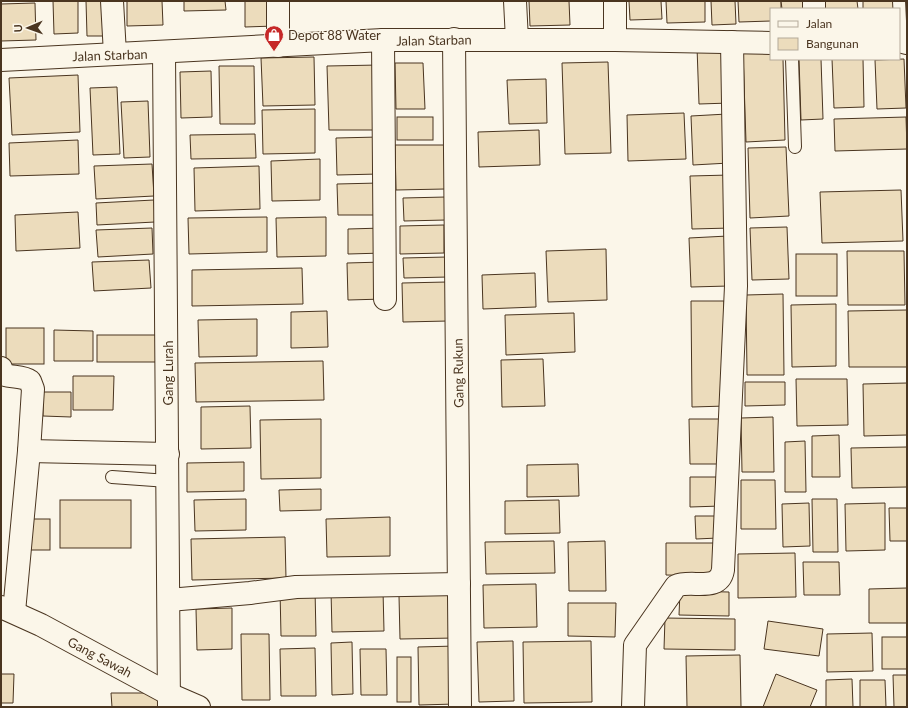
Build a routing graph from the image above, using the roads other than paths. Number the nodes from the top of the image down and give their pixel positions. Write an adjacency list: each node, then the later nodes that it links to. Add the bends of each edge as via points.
1 (112, 1): 15 (street)
2 (278, 1): 13 (street)
3 (515, 1): 8 (street)
4 (615, 1): 9 (street)
5 (900, 15): 11 (lane)
6 (454, 39): 7 (street, Jalan Starban); 8 (street, Jalan Starban); 25 (street, Gang Rukun)
7 (384, 40): 13 (street, Jalan Starban); 19 (street)
8 (517, 40): 9 (street, Jalan Starban)
9 (615, 40): 10 (street, Jalan Starban)
10 (732, 42): 12 (street, Jalan Starban); 31 (street, via 736,286 723,570 720,579 715,583 686,583 676,586 636,642)
11 (902, 42)
12 (770, 43)
13 (278, 46): 14 (street, Jalan Starban)
14 (164, 53): 15 (street, Jalan Starban); 22 (street, Gang Lurah)
15 (116, 54): 16 (street, Jalan Starban)
16 (1, 60)
17 (792, 60): 18 (lane)
18 (795, 147)
19 (386, 299)
20 (1, 368): 21 (street, via 3,374 27,379 32,385)
21 (29, 451): 22 (street); 27 (street)
22 (168, 454): 24 (street, Gang Lurah)
23 (112, 477): 24 (lane)
24 (168, 481): 26 (street, Gang Lurah)
25 (459, 584): 26 (street, via 296,587); 30 (street, Gang Rukun)
26 (169, 600): 28 (street, Gang Lurah)
27 (7, 609): 28 (street, Gang Sawah)
28 (169, 701): 29 (street, Gang Sawah)
29 (198, 707)
30 (460, 707)
31 (633, 707)

